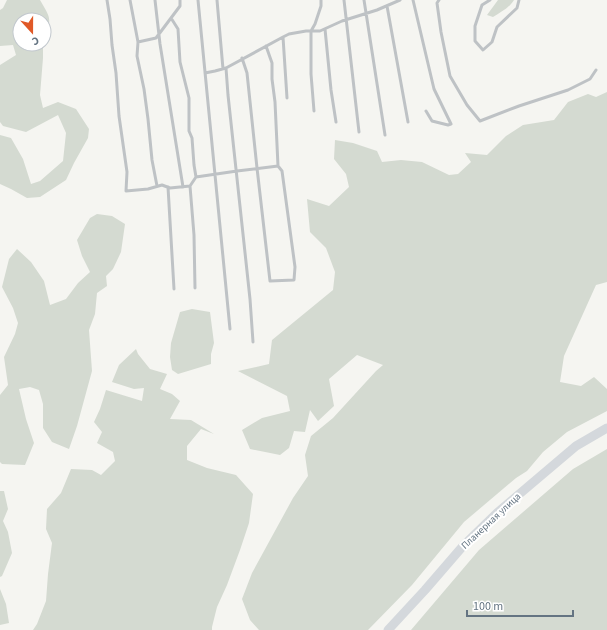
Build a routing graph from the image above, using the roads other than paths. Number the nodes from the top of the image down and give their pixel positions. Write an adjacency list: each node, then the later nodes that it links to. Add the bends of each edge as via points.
1 (107, 0): 41 (lane, via 127,172 126,191)
2 (130, 0): 23 (lane)
3 (155, 0): 21 (lane)
4 (180, 0): 17 (lane, via 180,6)
5 (198, 0): 28 (lane)
6 (217, 0): 26 (lane)
7 (321, 0): 20 (lane)
8 (344, 0): 18 (lane)
9 (364, 0): 16 (lane)
10 (400, 0): 15 (lane)
11 (413, 0): 31 (lane, via 434,89 451,124 432,121)
12 (490, 0): 13 (lane, via 482,5 475,26 475,41 483,50 492,42 497,27 517,8)
13 (519, 0)
14 (437, 1): 27 (lane, via 440,32 450,76 480,121 568,90 590,79)
15 (387, 6): 16 (lane); 33 (lane)
16 (366, 13): 18 (lane); 35 (lane)
17 (171, 18): 21 (lane); 40 (lane, via 178,29 180,62 189,98 189,131)
18 (346, 20): 19 (lane); 34 (lane)
19 (325, 29): 20 (lane); 32 (lane)
20 (311, 31): 22 (lane); 30 (lane)
21 (158, 35): 23 (lane, via 156,38); 44 (lane)
22 (283, 36): 24 (lane); 29 (lane)
23 (138, 42): 41 (lane, via 137,56)
24 (266, 46): 25 (lane); 36 (lane, via 272,63)
25 (242, 58): 26 (lane); 37 (lane, via 247,73)
26 (224, 68): 28 (lane); 38 (lane)
27 (596, 70)
28 (205, 72): 39 (lane)
29 (287, 98)
30 (314, 111)
31 (426, 111)
32 (336, 122)
33 (408, 122)
34 (359, 132)
35 (385, 135)
36 (278, 166): 37 (lane); 37 (lane, via 282,171 295,267 294,280 270,281)
37 (257, 168): 38 (lane)
38 (236, 171): 39 (lane); 48 (lane)
39 (215, 174): 40 (lane); 47 (lane)
40 (196, 177): 42 (lane)
41 (157, 186): 43 (lane)
42 (190, 186): 44 (lane); 45 (lane)
43 (168, 187): 44 (lane); 46 (lane)
44 (183, 187)
45 (195, 288)
46 (174, 289)
47 (230, 329)
48 (253, 342)
49 (607, 428): 50 (main road, Планерная улица, via 576,446 497,513 463,546)
50 (388, 630)

